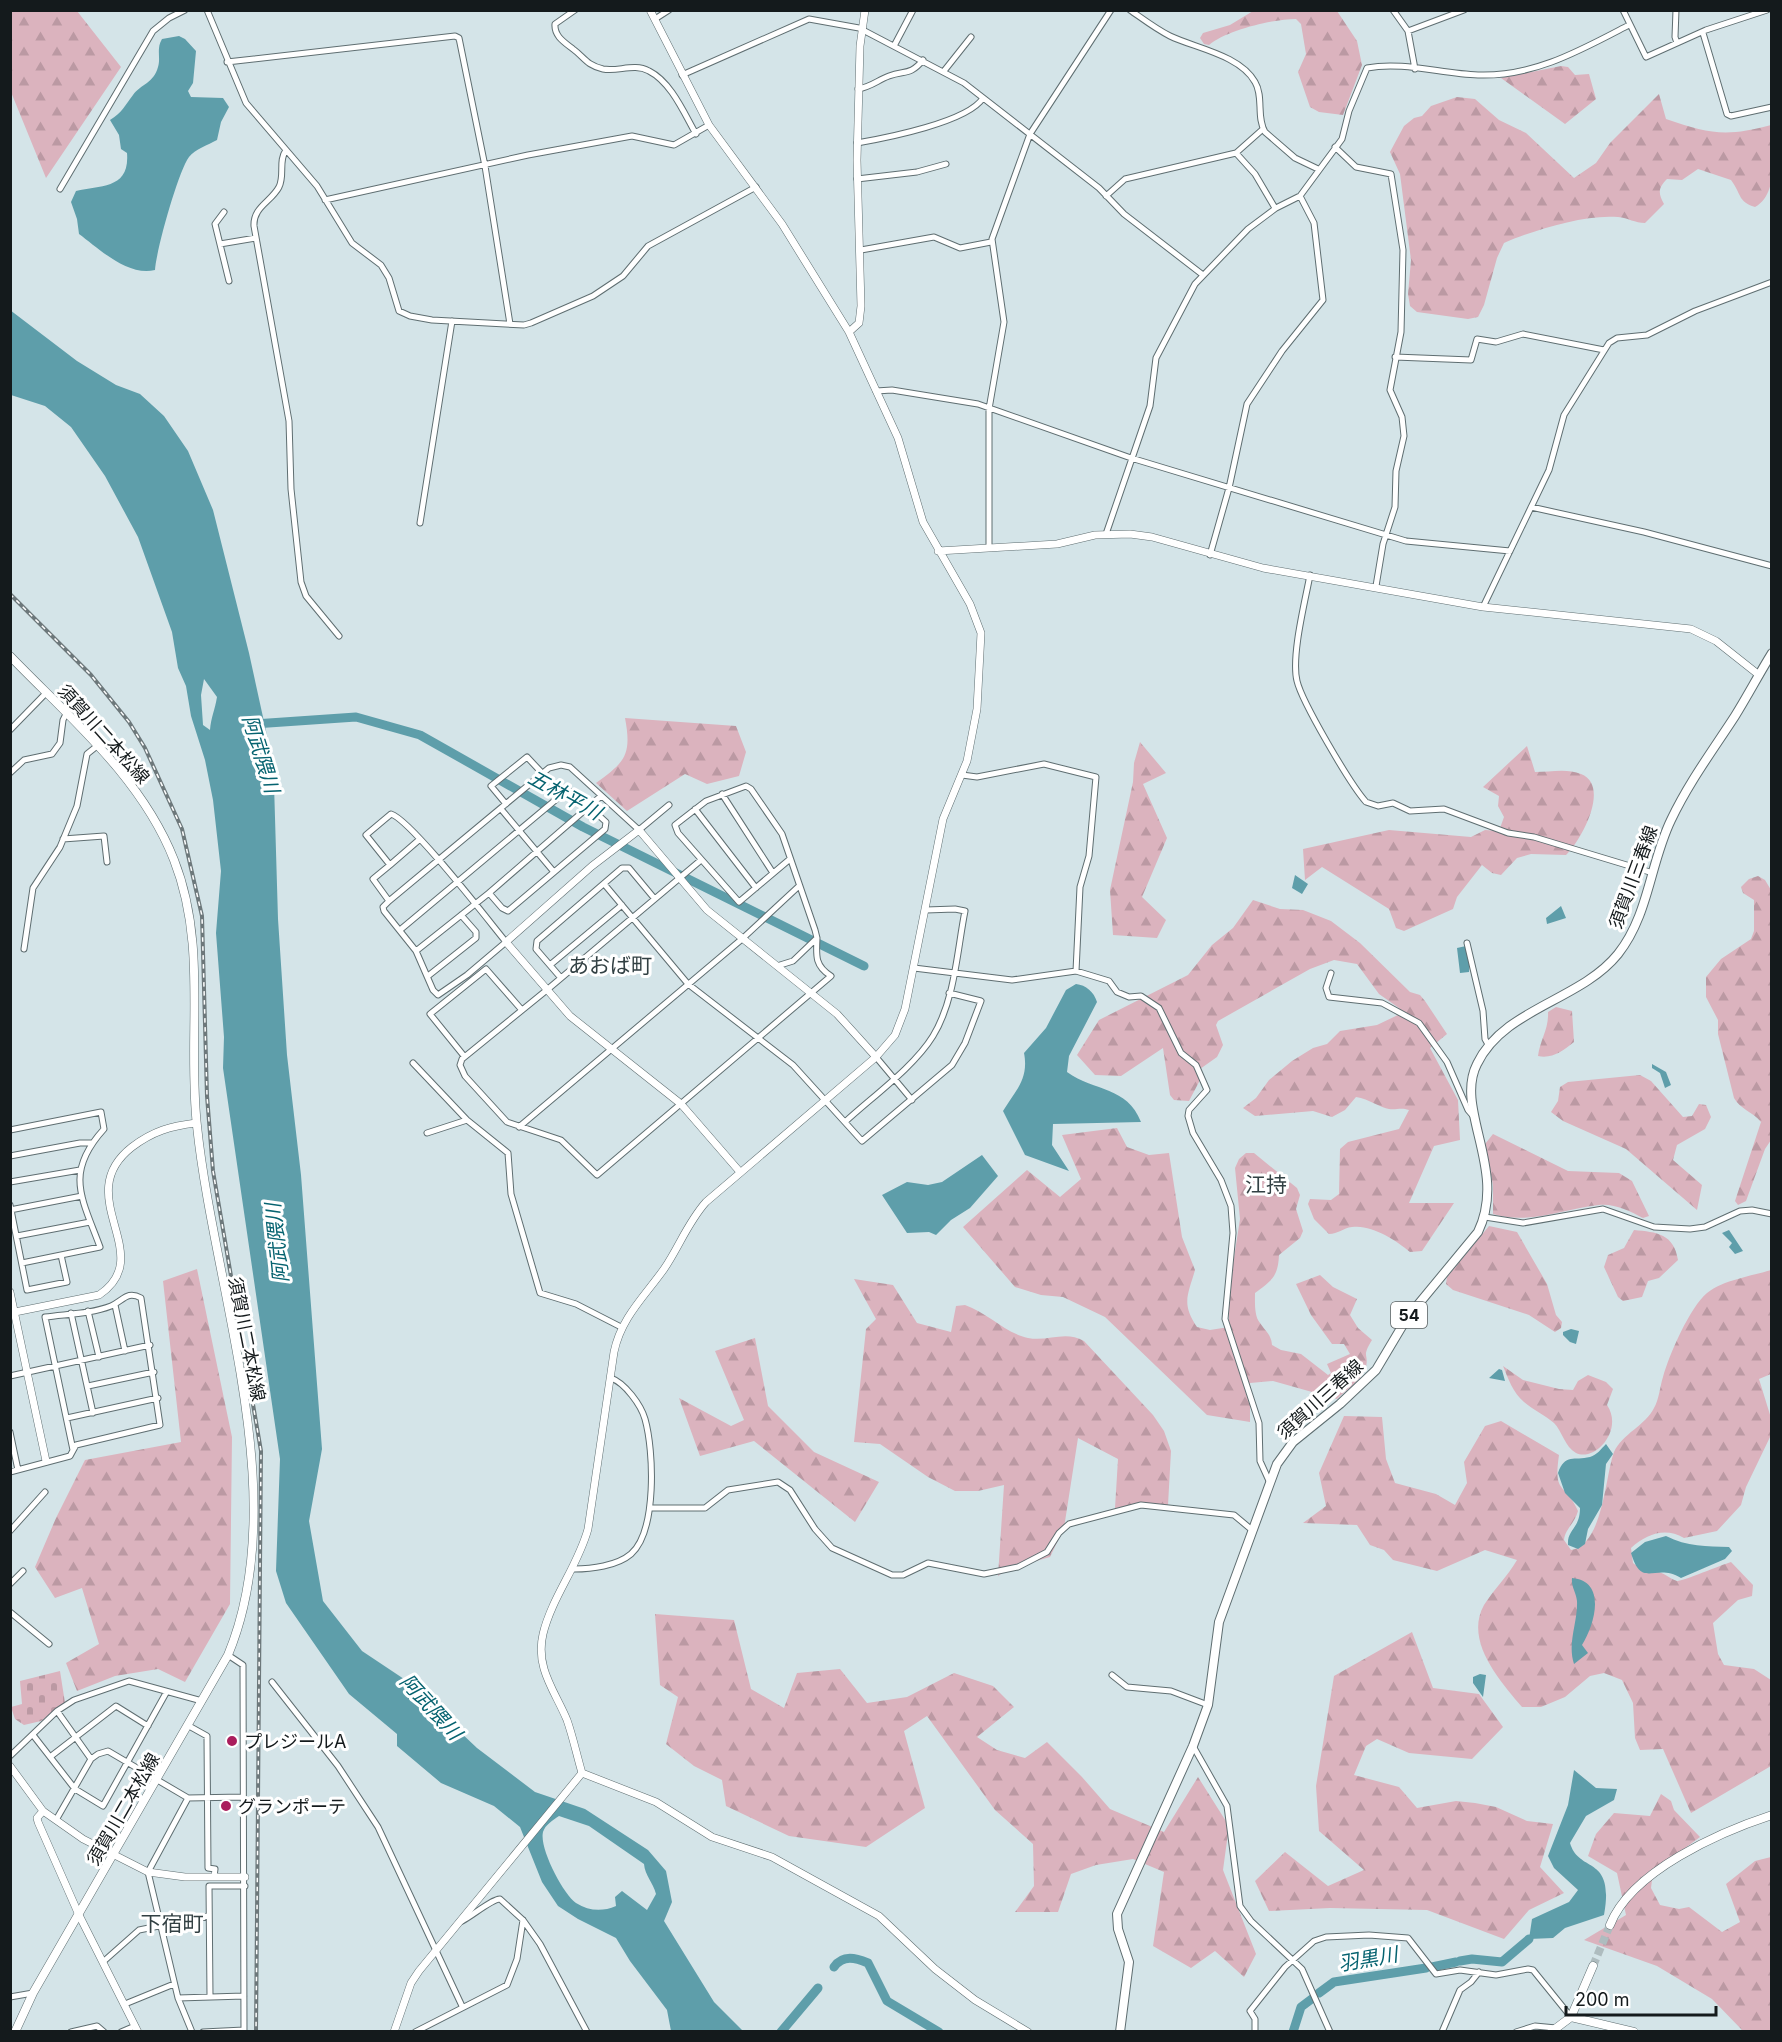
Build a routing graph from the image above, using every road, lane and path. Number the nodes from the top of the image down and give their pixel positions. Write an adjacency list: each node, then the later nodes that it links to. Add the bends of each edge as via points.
1 (185, 10): 44 (street, via 153,31)
2 (207, 10): 24 (street)
3 (575, 10): 33 (street, via 555,24 563,42 598,67 638,67 655,75 673,95)
4 (650, 10): 15 (street)
5 (669, 10): 15 (street)
6 (865, 10): 17 (street)
7 (913, 10): 22 (street)
8 (1111, 10): 34 (street)
9 (1130, 10): 32 (street, via 1172,36 1242,68 1258,88)
10 (1394, 10): 18 (street)
11 (1464, 10): 18 (street)
12 (1623, 10): 16 (street)
13 (1676, 10): 21 (street)
14 (1767, 10): 19 (street)
15 (655, 19): 27 (street)
16 (1629, 25): 21 (street, via 1646,57); 25 (street, via 1545,66 1480,75)
17 (862, 30): 22 (street); 27 (street, via 809,19); 28 (street)
18 (1408, 31): 25 (street)
19 (1703, 33): 21 (street); 30 (street, via 1727,114)
20 (971, 37): 26 (street)
21 (1677, 43)
22 (894, 46): 23 (street)
23 (923, 60): 26 (street); 28 (street, via 908,73 890,75)
24 (227, 62): 37 (street, via 246,103); 40 (street, via 457,36)
25 (1415, 69): 36 (street, via 1367,68 1349,111 1345,133)
26 (944, 71): 29 (street)
27 (682, 75): 31 (street)
28 (858, 89): 35 (street)
29 (983, 98): 34 (street); 35 (street, via 968,111 926,127)
30 (1772, 107)
31 (709, 125): 33 (street); 43 (street)
32 (1263, 129): 38 (street); 41 (street, via 1295,158)
33 (696, 134): 40 (street, via 674,145 632,136)
34 (1030, 134): 45 (street); 51 (street)
35 (857, 142): 42 (street)
36 (1335, 147): 41 (street); 61 (street, via 1353,166 1392,175 1403,250 1401,332)
37 (286, 150): 47 (street); 50 (street, via 278,187 254,217)
38 (1236, 153): 45 (street, via 1125,179); 48 (street, via 1255,174)
39 (946, 164): 42 (street, via 917,172)
40 (485, 166): 47 (street); 58 (street)
41 (1318, 169): 46 (street)
42 (857, 179): 53 (street)
43 (756, 187): 58 (street, via 648,246 631,269 593,296 527,324); 59 (street)
44 (60, 189)
45 (1106, 196): 54 (street)
46 (1300, 196): 48 (street); 65 (street, via 1314,223 1323,300 1249,399)
47 (325, 200): 57 (street, via 352,243 387,273 399,311)
48 (1275, 208): 54 (street, via 1248,229)
49 (224, 212): 52 (street, via 216,222)
50 (256, 238): 52 (street); 78 (street, via 289,421 291,489 301,582 306,596)
51 (991, 242): 53 (street, via 960,248 934,237); 63 (street, via 1004,322)
52 (220, 244): 55 (street)
53 (861, 250): 59 (street, via 860,318 858,326)
54 (1203, 275): 64 (street, via 1156,358 1150,406)
55 (229, 281)
56 (1772, 282): 60 (street, via 1695,311 1647,335 1613,339)
57 (452, 321): 58 (street); 67 (street)
58 (510, 324)
59 (849, 332): 62 (street)
60 (1604, 350): 61 (street, via 1520,334 1496,342 1477,339 1471,360); 66 (street, via 1564,415 1549,470)
61 (1395, 357): 69 (street, via 1390,390 1402,417 1404,436 1396,471 1395,507)
62 (876, 391): 63 (street, via 967,401); 71 (street, via 903,452 919,511)
63 (989, 409): 64 (street); 70 (street)
64 (1131, 458): 65 (street); 68 (street)
65 (1229, 488): 69 (street); 73 (street)
66 (1531, 507): 72 (street); 74 (street)
67 (420, 523)
68 (1106, 534): 70 (street, via 1057,544); 73 (street, via 1152,537)
69 (1385, 535): 72 (street, via 1417,543); 76 (street)
70 (989, 548): 71 (street)
71 (938, 551): 88 (street, via 970,604 981,633 976,720)
72 (1510, 551): 77 (street)
73 (1210, 555): 75 (street)
74 (1772, 566)
75 (1310, 576): 76 (street); 108 (street, via 1296,662 1297,680 1324,734 1366,802 1378,806 1393,802 1410,811 1444,808 1508,833 1534,837)
76 (1376, 586): 77 (street)
77 (1483, 607): 81 (street, via 1691,629 1716,641)
78 (339, 636)
79 (1772, 653): 81 (main road, 須賀川三春線 / 54)
80 (10, 656): 82 (main road, 須賀川二本松線)
81 (1759, 675): 108 (main road, 須賀川三春線 / 54, via 1681,800 1666,830)
82 (46, 693): 83 (main road, 須賀川二本松線); 84 (street)
83 (66, 714): 85 (main road, 須賀川二本松線); 86 (street, via 60,743 52,754 24,760)
84 (10, 730)
85 (97, 746): 98 (street, via 87,754 76,806); 155 (main road, 須賀川二本松線, via 142,800 173,858 184,892 195,957)
86 (10, 773)
87 (543, 774): 90 (street, via 555,766 568,766); 91 (street); 91 (street, via 527,758 497,779 491,786)
88 (962, 775): 119 (street, via 943,819); 132 (street, via 977,777 1044,764 1096,777 1089,856 1080,887)
89 (722, 794): 95 (street); 101 (street, via 746,786 751,789 779,827); 107 (street)
90 (601, 796): 93 (street); 97 (street)
91 (506, 804): 94 (street)
92 (669, 805): 97 (street)
93 (589, 806): 96 (street, via 573,792 566,792); 100 (street); 106 (street, via 606,822 605,829)
94 (501, 809): 96 (street); 103 (street)
95 (695, 809): 102 (street, via 674,826); 113 (street)
96 (519, 830): 100 (street); 110 (street)
97 (639, 830): 109 (street); 125 (street)
98 (63, 839): 104 (street, via 104,836); 127 (street, via 33,888)
99 (420, 839): 103 (street); 105 (street); 105 (street, via 391,814 366,833)
100 (537, 852): 106 (street); 114 (street)
101 (790, 859): 107 (street); 112 (street)
102 (701, 860): 109 (street); 113 (street, via 739,902)
103 (439, 861): 110 (street); 116 (street)
104 (107, 862)
105 (390, 865): 116 (street, via 373,879)
106 (554, 872): 114 (street, via 508,911)
107 (773, 873): 113 (street)
108 (1653, 873): 143 (main road, 須賀川三春線 / 54, via 1637,923 1614,959 1592,979 1514,1024)
109 (679, 878): 115 (street); 124 (street, via 707,910)
110 (457, 883): 117 (street); 122 (street)
111 (605, 885): 115 (street, via 622,868 627,868); 118 (street); 129 (street, via 537,941 536,948)
112 (799, 886): 123 (street); 124 (street)
113 (756, 888)
114 (489, 893): 117 (street)
115 (654, 898): 121 (street)
116 (389, 901): 122 (street, via 383,909)
117 (475, 904): 120 (street); 125 (street)
118 (622, 905): 121 (street); 129 (street)
119 (926, 910): 131 (street); 133 (street, via 965,911)
120 (461, 915): 128 (street); 135 (street, via 476,932 476,938)
121 (632, 917): 136 (street); 137 (street)
122 (400, 930): 128 (street)
123 (817, 938): 130 (street, via 793,961); 139 (street, via 816,960 831,976)
124 (742, 939): 130 (street); 137 (street)
125 (506, 942): 135 (street, via 441,994 434,993); 138 (street)
126 (1467, 943): 143 (street)
127 (24, 950)
128 (416, 951): 135 (street)
129 (550, 965): 136 (street)
130 (777, 966): 139 (street)
131 (914, 968): 133 (street); 146 (street, via 895,1035)
132 (1076, 971): 133 (street, via 1012,980); 198 (street, via 1109,981 1117,992 1141,996 1154,1004 1181,1053 1196,1065 1207,1090 1188,1116 1232,1206 1225,1319 1259,1423 1260,1461)
133 (953, 972): 140 (street)
134 (1331, 973): 152 (street, via 1326,992 1330,998 1382,1003 1419,1023 1447,1062 1468,1110)
135 (428, 976)
136 (561, 978): 138 (street)
137 (688, 984): 142 (street); 144 (street)
138 (548, 989): 141 (street); 144 (street, via 570,1016)
139 (813, 993): 142 (street); 146 (street)
140 (949, 993): 148 (street, via 934,1034); 149 (street, via 981,1001 965,1043 951,1065)
141 (521, 1009): 145 (street); 145 (street, via 486,969 430,1014)
142 (759, 1038): 150 (street, via 793,1065); 151 (street)
143 (1489, 1046): 152 (main road, 須賀川三春線 / 54, via 1472,1078)
144 (610, 1050): 151 (street); 156 (street)
145 (464, 1056): 156 (street, via 460,1065 465,1076 507,1122)
146 (876, 1057): 148 (street); 150 (street)
147 (413, 1063): 153 (street)
148 (894, 1078): 149 (street); 154 (street)
149 (912, 1100): 154 (street, via 862,1141)
150 (825, 1102): 154 (street); 162 (street)
151 (681, 1104): 156 (street, via 597,1175 561,1140); 162 (street)
152 (1475, 1117): 167 (main road, 須賀川三春線 / 54, via 1488,1176)
153 (467, 1120): 158 (street); 177 (street, via 509,1156 511,1194 540,1293 576,1304)
154 (845, 1122)
155 (196, 1123): 175 (street, via 156,1131 113,1166 107,1187 121,1259 111,1287 99,1295); 208 (main road, 須賀川二本松線, via 209,1220 250,1437 253,1493 248,1593)
156 (519, 1126)
157 (10, 1130): 159 (street, via 101,1112 104,1129)
158 (427, 1132)
159 (92, 1143): 160 (street); 161 (street)
160 (10, 1156)
161 (80, 1170): 163 (street); 164 (street)
162 (740, 1172): 177 (street, via 692,1218 664,1269)
163 (10, 1182)
164 (82, 1196): 165 (street); 168 (street)
165 (11, 1208): 169 (street)
166 (1772, 1214): 167 (street, via 1740,1211 1690,1229 1654,1227 1603,1209 1523,1223)
167 (1485, 1217): 198 (main road, 須賀川三春線 / 54, via 1471,1244 1401,1326 1376,1370 1293,1442 1277,1464)
168 (90, 1222): 169 (street); 170 (street, via 100,1247)
169 (17, 1236): 171 (street)
170 (61, 1255): 171 (street); 171 (street, via 67,1282 27,1290)
171 (22, 1263)
172 (10, 1292): 175 (street)
173 (115, 1305): 174 (street); 180 (street, via 123,1296 141,1298); 181 (street)
174 (88, 1311): 176 (street); 182 (street)
175 (13, 1313): 178 (street)
176 (71, 1313): 183 (street); 184 (street, via 45,1317)
177 (621, 1328): 188 (street)
178 (19, 1329): 179 (street); 185 (street)
179 (10, 1331)
180 (150, 1345): 181 (street); 186 (street)
181 (125, 1351): 182 (street)
182 (99, 1357): 183 (street)
183 (82, 1360): 184 (street); 189 (street)
184 (55, 1367): 185 (street); 192 (street)
185 (27, 1372): 187 (street); 195 (street)
186 (154, 1372): 189 (street); 190 (street)
187 (10, 1376)
188 (611, 1378): 200 (street, via 620,1381 645,1419); 203 (street, via 588,1528)
189 (88, 1386): 191 (street)
190 (158, 1398): 191 (street); 194 (street, via 160,1425 76,1445)
191 (93, 1413): 192 (street)
192 (67, 1418): 194 (street)
193 (10, 1432): 196 (street)
194 (74, 1450): 195 (street, via 70,1456)
195 (46, 1461): 196 (street)
196 (18, 1470): 197 (street)
197 (10, 1472)
198 (1270, 1483): 201 (main road, 須賀川三春線 / 54)
199 (45, 1492): 202 (street)
200 (651, 1508): 201 (street, via 705,1508 728,1490 778,1482 790,1490 832,1548 892,1575 903,1575 928,1563 984,1574 1017,1567 1047,1552 1069,1524 1141,1505 1234,1515); 203 (street, via 644,1536 630,1555 595,1568)
201 (1252, 1530): 213 (main road, 須賀川三春線 / 54, via 1219,1622)
202 (10, 1532)
203 (574, 1569): 225 (street, via 549,1616 540,1652 548,1686 568,1723)
204 (24, 1570): 205 (street)
205 (10, 1584)
206 (10, 1612): 207 (street)
207 (49, 1644)
208 (228, 1655): 212 (main road, 須賀川二本松線); 228 (street, via 243,1665)
209 (1112, 1675): 213 (street, via 1127,1687 1171,1691)
210 (272, 1682): 245 (street, via 338,1766 378,1827)
211 (166, 1693): 212 (street); 214 (street, via 129,1681 74,1700); 215 (street)
212 (202, 1701): 216 (main road, 須賀川二本松線)
213 (1208, 1705): 219 (main road, 須賀川三春線 / 54)
214 (57, 1712): 217 (street); 218 (street)
215 (148, 1726): 218 (street, via 116,1706); 223 (street)
216 (189, 1726): 226 (main road, 須賀川二本松線); 230 (street, via 207,1736)
217 (33, 1735): 220 (street); 221 (street)
218 (76, 1737): 221 (street); 222 (street)
219 (1193, 1746): 246 (street, via 1227,1806 1240,1906); 272 (main road, 須賀川三春線 / 54, via 1117,1914 1129,1962)
220 (10, 1756)
221 (50, 1757): 227 (street)
222 (91, 1759): 223 (street, via 108,1751); 227 (street)
223 (126, 1764): 226 (street); 227 (street, via 103,1806)
224 (10, 1766): 231 (street)
225 (582, 1773): 242 (street); 271 (street, via 656,1802 706,1834 772,1857 879,1916 935,1969 975,2000)
226 (157, 1779): 229 (street); 234 (main road, 須賀川二本松線)
227 (75, 1789): 233 (street)
228 (243, 1797): 230 (street); 237 (street)
229 (188, 1798): 230 (street); 235 (street)
230 (208, 1798): 236 (street, via 208,1868 215,1869)
231 (43, 1811): 233 (street); 239 (street, via 38,1822)
232 (1772, 1815): 244 (main road, via 1669,1863 1622,1902)
233 (56, 1820): 234 (street)
234 (114, 1855): 235 (street); 239 (main road, 須賀川二本松線)
235 (148, 1872): 236 (street); 243 (street)
236 (214, 1877): 237 (street)
237 (245, 1877): 238 (street)
238 (245, 1886): 240 (street, via 209,1886); 253 (street)
239 (79, 1915): 247 (street); 251 (main road, 須賀川二本松線)
240 (208, 1916): 243 (street); 252 (street)
241 (523, 1920): 242 (street, via 498,1898); 257 (street, via 517,1959 507,1985); 270 (street)
242 (455, 1924): 245 (street)
243 (161, 1925): 247 (street, via 139,1930); 250 (street)
244 (1610, 1925)
245 (437, 1948): 257 (street); 268 (street, via 411,1983)
246 (1293, 1959): 249 (street, via 1307,1945 1322,1938 1404,1937 1413,1941 1436,1974); 273 (street, via 1251,2008); 274 (street, via 1309,1982)
247 (104, 1961): 256 (street)
248 (1593, 1966): 258 (main road)
249 (1479, 1972): 258 (street, via 1496,1975 1533,1970); 275 (street, via 1460,1990)
250 (174, 1984): 255 (street); 256 (street)
251 (33, 1993): 254 (street); 261 (main road, 須賀川二本松線)
252 (210, 1996): 253 (street); 255 (street)
253 (244, 1996): 267 (street)
254 (10, 1997)
255 (178, 1998): 265 (street)
256 (125, 2004): 259 (street)
257 (462, 2007): 269 (street)
258 (1571, 2017): 260 (main road); 277 (main road)
259 (137, 2029): 264 (street)
260 (1553, 2030): 276 (street, via 1535,2026)
261 (15, 2031)
262 (71, 2031): 263 (street, via 97,2026)
263 (104, 2031)
264 (121, 2031)
265 (192, 2031)
266 (203, 2031): 267 (street)
267 (244, 2031)
268 (394, 2031)
269 (415, 2031)
270 (587, 2031)
271 (1028, 2031)
272 (1120, 2031)
273 (1255, 2031)
274 (1330, 2031)
275 (1442, 2031)
276 (1516, 2031)
277 (1634, 2031)

